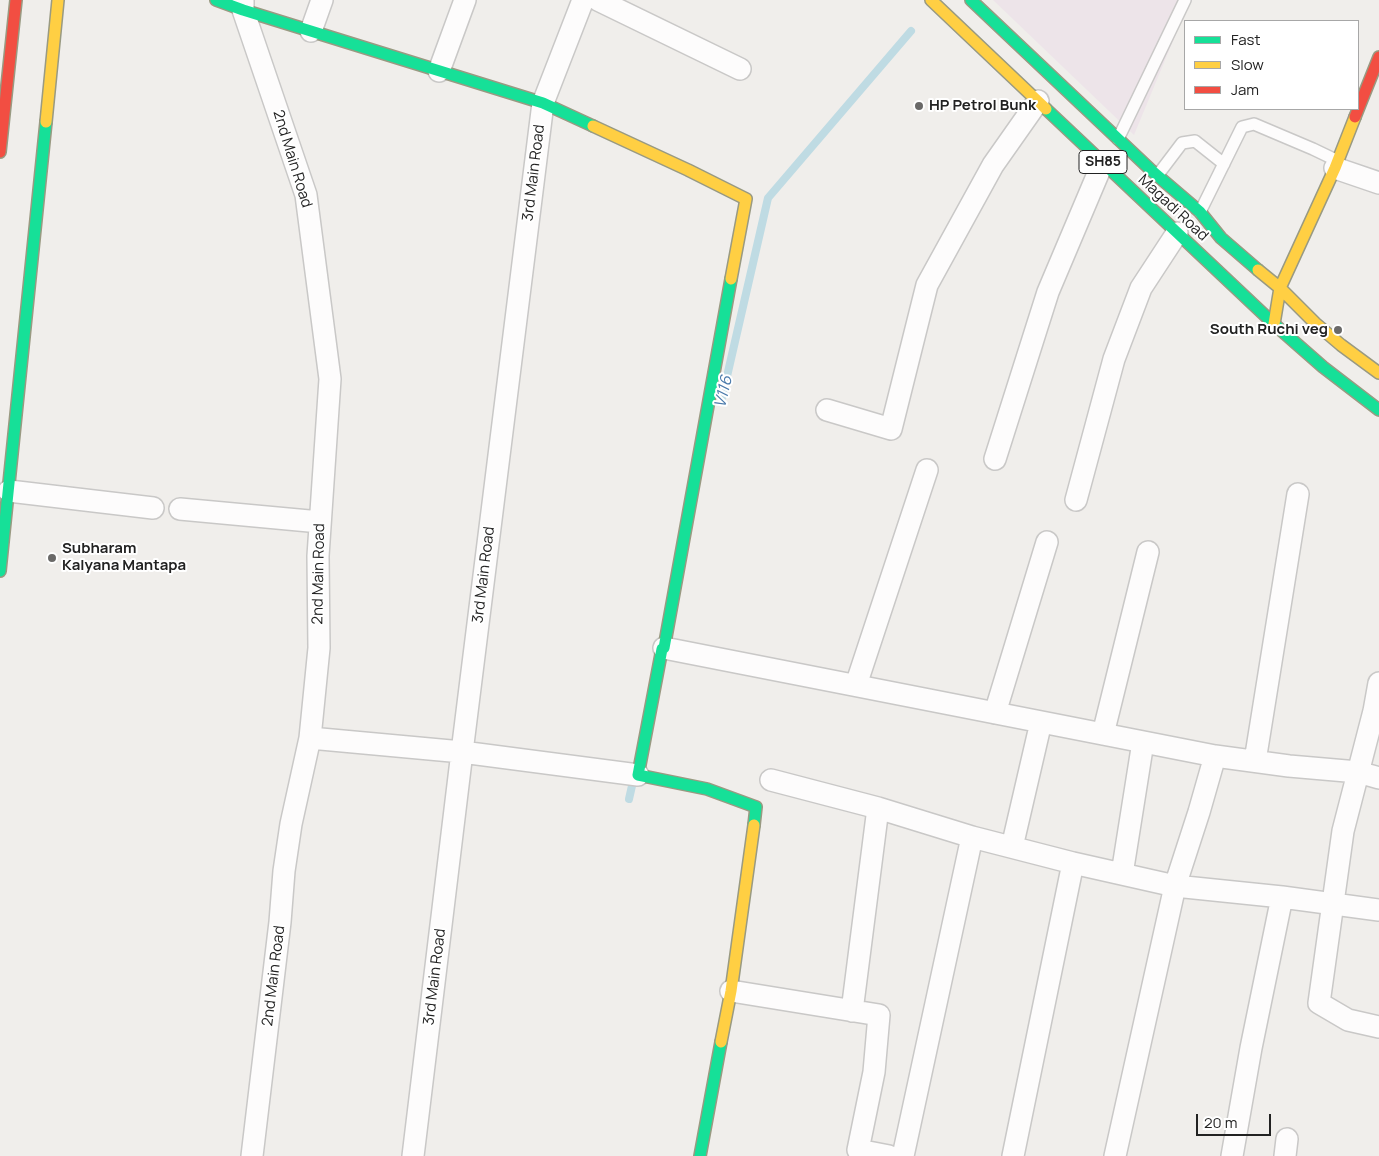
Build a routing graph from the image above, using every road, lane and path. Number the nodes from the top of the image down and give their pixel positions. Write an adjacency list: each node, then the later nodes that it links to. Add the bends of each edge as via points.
1 (16, 0): 21 (street)
2 (58, 0): 36 (street)
3 (216, 0): 11 (street)
4 (322, 0): 12 (street)
5 (465, 0): 15 (street)
6 (583, 0): 17 (street, 3rd Main Road)
7 (598, 0): 14 (street)
8 (931, 0): 16 (street, Magadi Road / SH85)
9 (971, 0): 20 (street, Magadi Road / SH85)
10 (1185, 0): 20 (lane)
11 (243, 5): 12 (street); 41 (street, 2nd Main Road, via 306,195 330,379)
12 (311, 31): 15 (street)
13 (1379, 57): 18 (street)
14 (740, 69)
15 (440, 71): 17 (street)
16 (1038, 101): 22 (street, Magadi Road / SH85); 32 (street, via 993,165 927,285 891,429)
17 (543, 103): 45 (street, via 746,199); 53 (street, 3rd Main Road)
18 (1359, 107)
19 (1358, 110): 24 (street)
20 (1118, 139): 25 (street, Magadi Road / SH85)
21 (0, 152)
22 (1103, 162): 28 (street, Magadi Road / SH85); 34 (street, via 1048,292)
23 (1224, 164): 24 (lane, via 1242,128 1254,124 1313,149); 25 (lane, via 1195,141 1182,143); 27 (lane)
24 (1336, 164): 26 (street); 29 (street)
25 (1157, 176): 27 (street, Magadi Road / SH85)
26 (1379, 183)
27 (1200, 212): 29 (street, Magadi Road / SH85, via 1221,238)
28 (1178, 233): 30 (street, Magadi Road / SH85); 38 (street, via 1141,288 1114,359)
29 (1280, 288): 30 (street); 31 (street, Magadi Road / SH85, via 1315,323)
30 (1274, 324): 33 (street, Magadi Road / SH85)
31 (1379, 373)
32 (826, 410)
33 (1379, 410)
34 (995, 459)
35 (927, 470): 47 (street)
36 (9, 491): 39 (street); 44 (street)
37 (1298, 494): 55 (street)
38 (1076, 500)
39 (153, 508)
40 (180, 509): 41 (street)
41 (320, 522): 51 (street, 2nd Main Road, via 319,648)
42 (1047, 542): 48 (street)
43 (1148, 552): 50 (street)
44 (0, 571)
45 (663, 648): 47 (street); 57 (street)
46 (1379, 683): 56 (street)
47 (856, 685): 48 (street)
48 (995, 713): 49 (street)
49 (1041, 722): 50 (street); 62 (street)
50 (1103, 734): 52 (street)
51 (310, 738): 53 (street); 72 (street, 2nd Main Road, via 284,871)
52 (1143, 742): 54 (street); 64 (street)
53 (462, 752): 57 (street); 73 (street, 3rd Main Road)
54 (1215, 756): 55 (street); 65 (street)
55 (1255, 761): 56 (street)
56 (1358, 772): 58 (street); 67 (street, via 1343,831)
57 (638, 774): 69 (street, via 707,789 756,807)
58 (1379, 778)
59 (771, 780): 60 (street)
60 (878, 808): 61 (street); 70 (street)
61 (972, 837): 62 (street); 76 (street)
62 (1012, 847): 63 (street)
63 (1073, 863): 64 (street); 77 (street)
64 (1122, 874): 65 (street)
65 (1175, 886): 66 (street); 78 (street)
66 (1282, 897): 67 (street); 79 (street, via 1250,1048)
67 (1332, 904): 68 (street); 71 (street, via 1320,1003 1348,1020)
68 (1379, 910)
69 (731, 991): 70 (street); 74 (street)
70 (852, 1011): 75 (street, via 879,1015 874,1072 858,1150)
71 (1379, 1028)
72 (252, 1156)
73 (413, 1156)
74 (700, 1156)
75 (889, 1156)
76 (903, 1156)
77 (1013, 1156)
78 (1115, 1156)
79 (1232, 1156)

